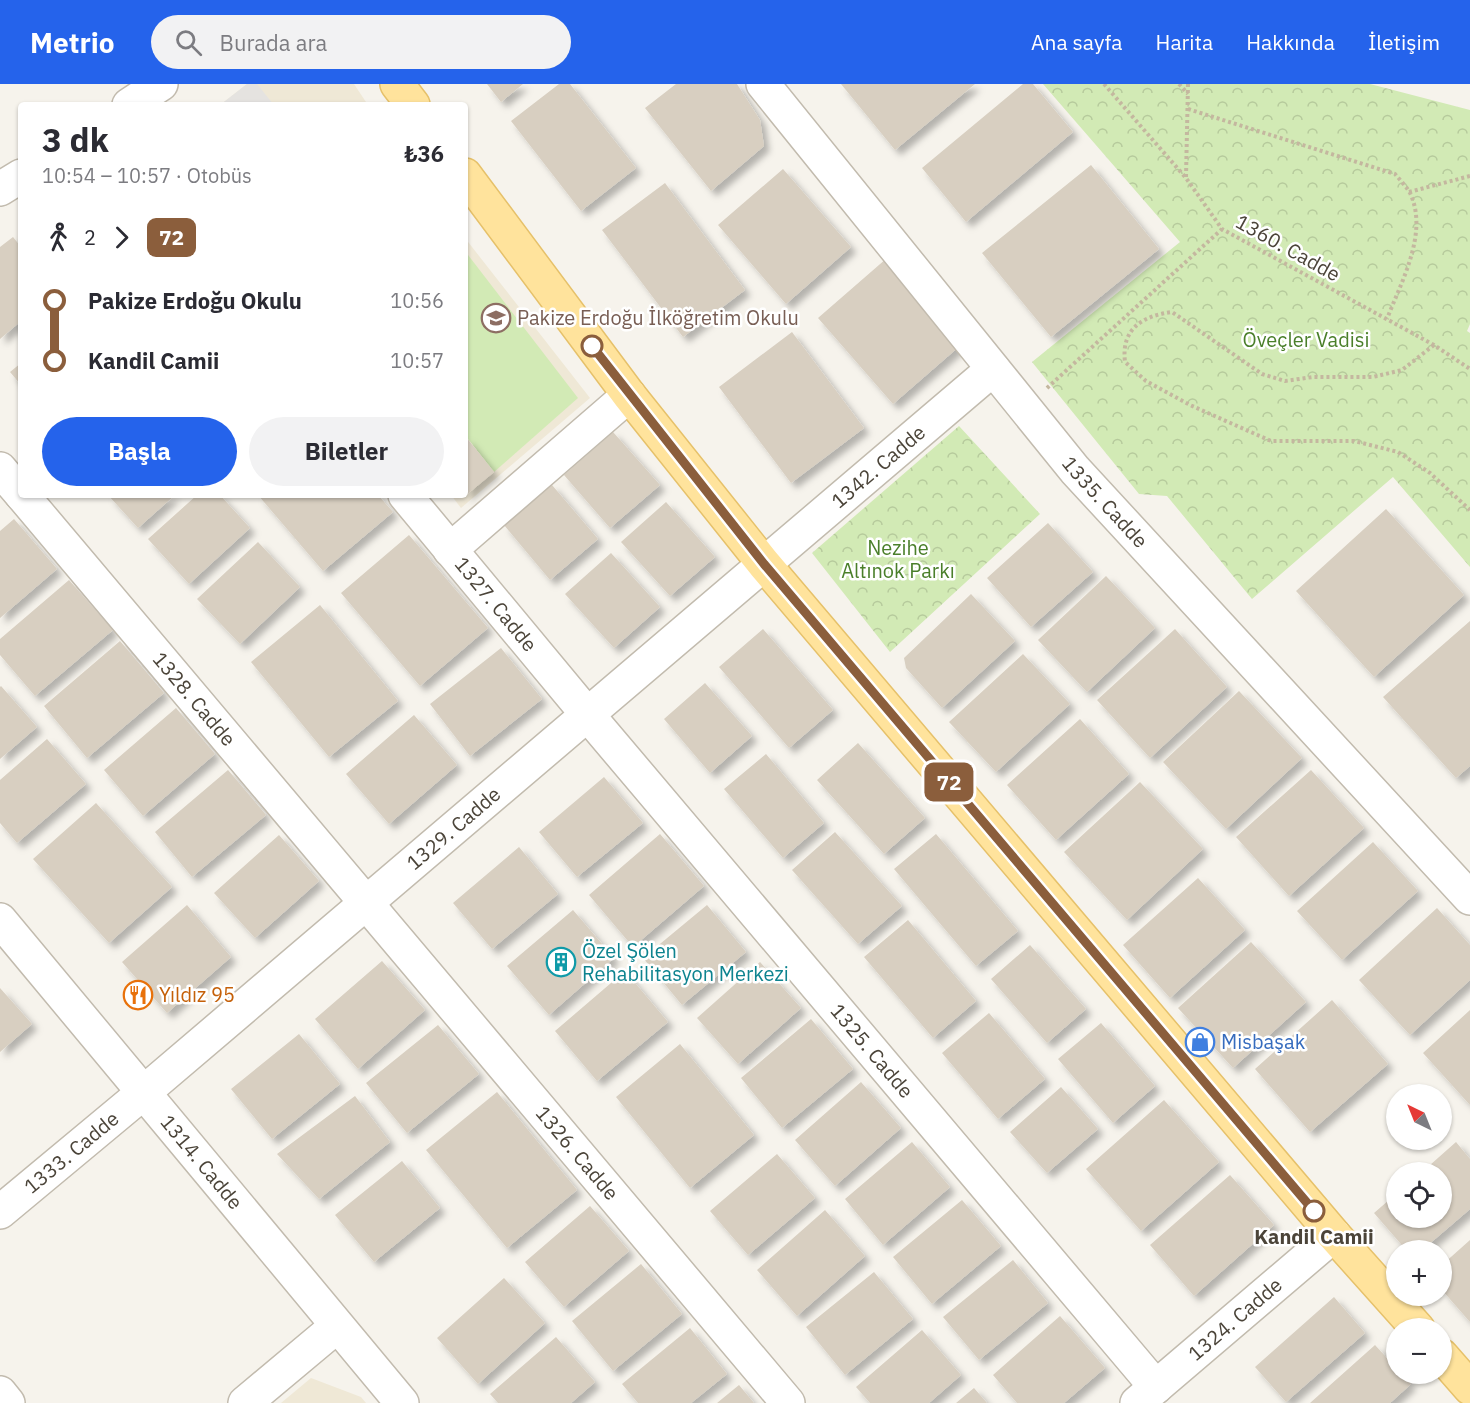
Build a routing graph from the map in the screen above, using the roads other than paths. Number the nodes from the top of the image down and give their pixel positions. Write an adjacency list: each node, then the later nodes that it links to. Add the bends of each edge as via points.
1 (161, 84): 4 (street)
2 (397, 84): 5 (main road)
3 (763, 84): 9 (street, 1335. Cadde)
4 (134, 102)
5 (411, 102)
6 (18, 178): 8 (street)
7 (468, 179): 10 (main road)
8 (0, 189)
9 (993, 369): 16 (street, 1342. Cadde); 18 (street, 1335. Cadde, via 1118,516)
10 (629, 395): 15 (street); 16 (main road)
11 (0, 469): 12 (street, 1328. Cadde)
12 (18, 489)
13 (25, 498): 19 (street, 1328. Cadde)
14 (407, 498): 15 (street, 1327. Cadde)
15 (450, 550): 17 (street, 1327. Cadde)
16 (764, 564): 17 (street, 1329. Cadde); 23 (main road)
17 (587, 714): 19 (street, 1329. Cadde); 29 (street, 1325. Cadde)
18 (1470, 898)
19 (368, 902): 21 (street, 1329. Cadde); 33 (street, 1326. Cadde)
20 (0, 920): 21 (street, 1314. Cadde)
21 (143, 1093): 22 (street, 1333. Cadde); 25 (street, 1314. Cadde)
22 (0, 1212)
23 (1334, 1235): 24 (main road); 29 (street, 1324. Cadde)
24 (1408, 1318)
25 (337, 1326): 31 (street); 32 (street, 1314. Cadde)
26 (1452, 1367): 27 (main road)
27 (1470, 1388)
28 (0, 1393): 30 (street)
29 (1147, 1395)
30 (8, 1403)
31 (245, 1403)
32 (402, 1403)
33 (788, 1403)

